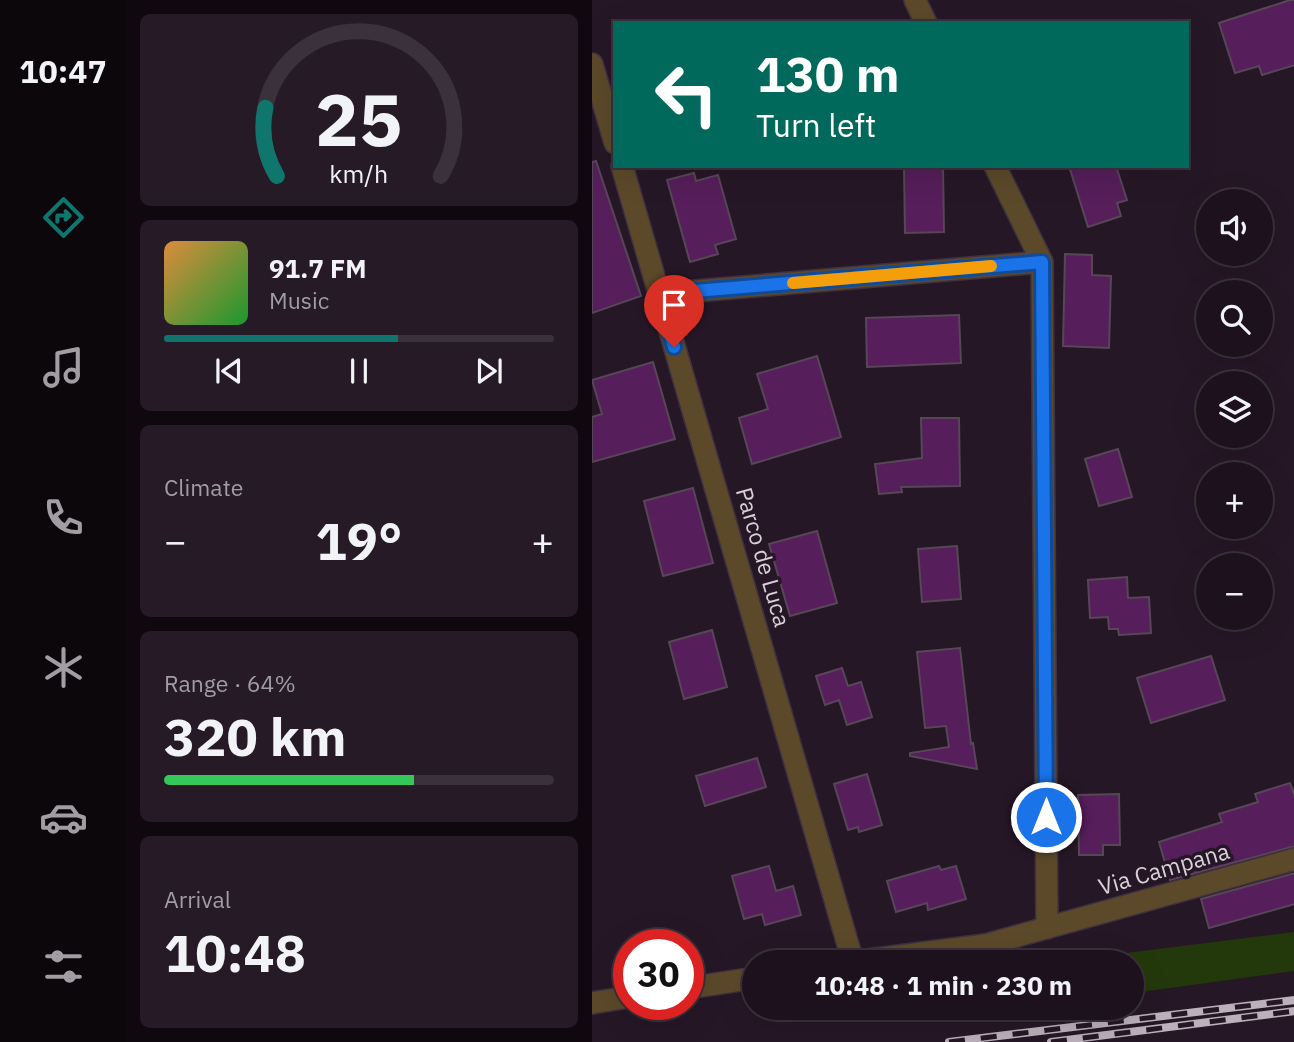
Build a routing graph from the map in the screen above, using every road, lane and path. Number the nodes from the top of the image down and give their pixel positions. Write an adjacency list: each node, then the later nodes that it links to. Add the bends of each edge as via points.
1 (915, 0): 2 (street)
2 (925, 21)
3 (592, 64): 4 (street)
4 (613, 135)
5 (623, 168): 8 (street, Parco de Luca)
6 (996, 168): 7 (street)
7 (1042, 262): 8 (street); 10 (street)
8 (659, 294): 11 (street, Parco de Luca)
9 (1294, 859): 10 (street, Via Campana)
10 (1047, 928): 12 (street, Via Campana)
11 (850, 950)
12 (946, 950)
13 (742, 980): 14 (street)
14 (704, 986)
15 (613, 1000): 16 (street)
16 (592, 1003)

